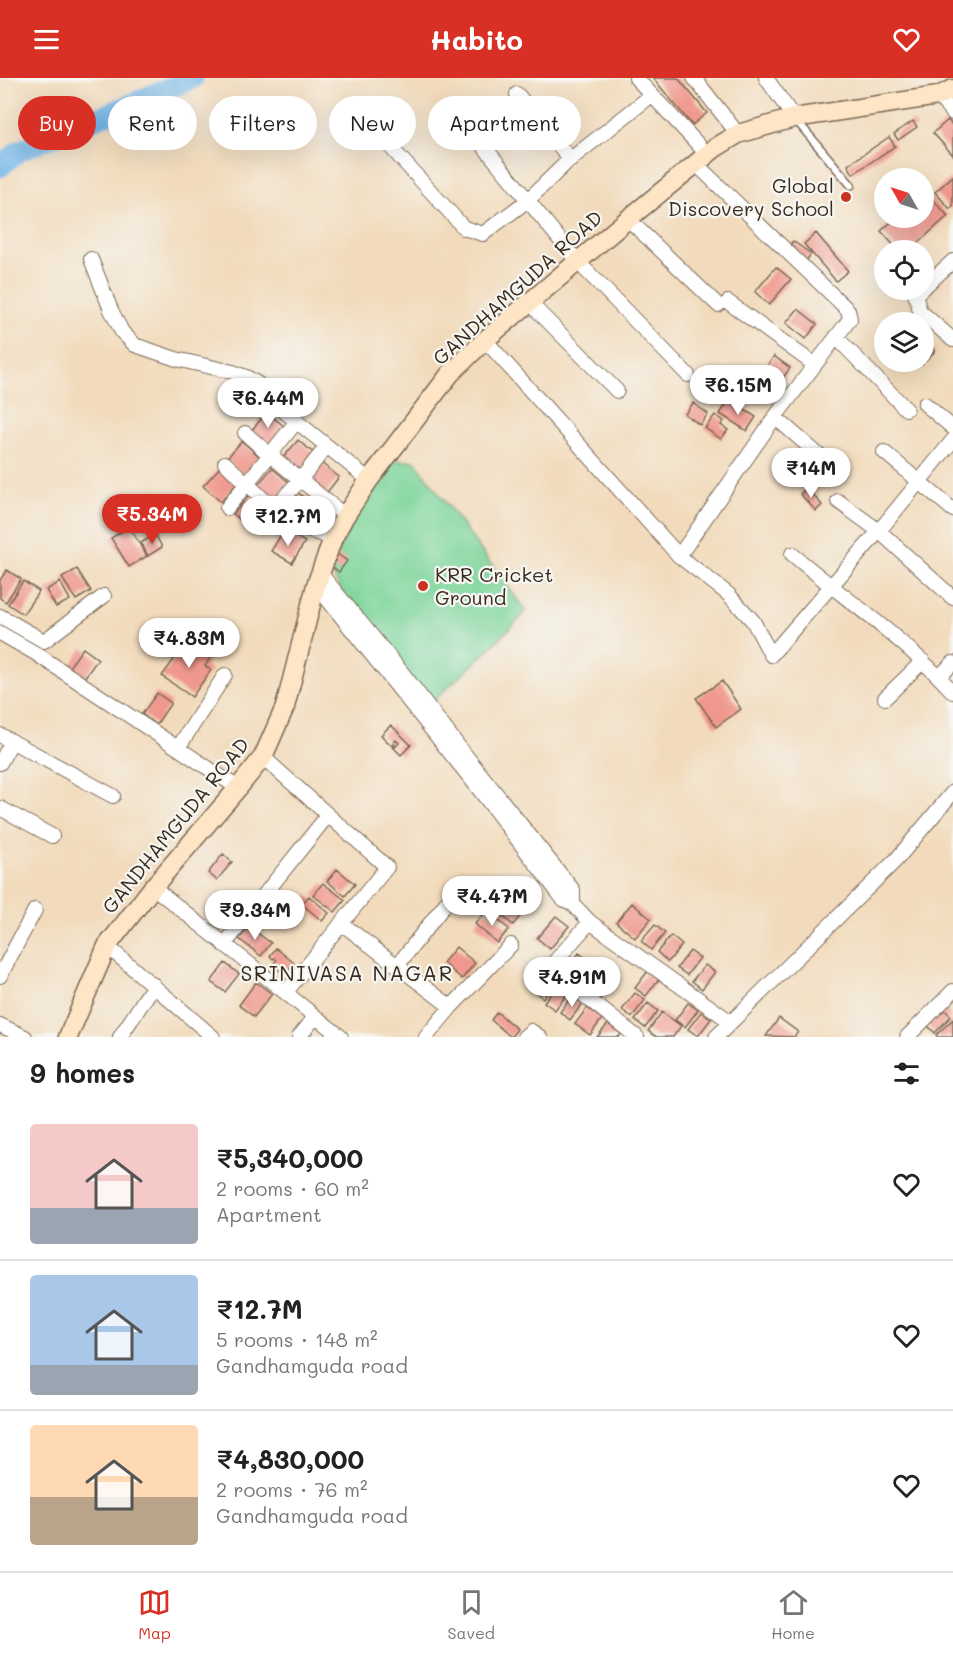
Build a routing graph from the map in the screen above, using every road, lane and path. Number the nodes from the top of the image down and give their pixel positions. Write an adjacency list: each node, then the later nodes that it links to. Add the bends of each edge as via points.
1 (636, 78): 6 (street)
2 (694, 78): 9 (street)
3 (766, 78): 8 (street)
4 (945, 93): 7 (street); 8 (street, GANDHAMGUDA ROAD)
5 (517, 94): 12 (street)
6 (652, 95): 12 (street); 13 (street)
7 (953, 113)
8 (794, 118): 9 (street, GANDHAMGUDA ROAD); 14 (lane)
9 (738, 134): 13 (street, GANDHAMGUDA ROAD)
10 (393, 150): 15 (street, via 464,228 483,234)
11 (487, 150): 15 (street)
12 (571, 159): 15 (street)
13 (701, 159): 16 (street, GANDHAMGUDA ROAD); 23 (street, via 848,310 850,319)
14 (850, 185)
15 (528, 200): 19 (street)
16 (628, 219): 19 (street, GANDHAMGUDA ROAD); 26 (street, via 723,303)
17 (91, 259): 32 (street, via 122,332 135,345 246,377)
18 (953, 261): 20 (street)
19 (578, 262): 22 (street, GANDHAMGUDA ROAD); 27 (street)
20 (934, 278)
21 (917, 300): 25 (street, via 920,311)
22 (530, 303): 24 (street, GANDHAMGUDA ROAD); 28 (street)
23 (836, 337): 26 (street); 30 (street)
24 (485, 340): 42 (street, GANDHAMGUDA ROAD, via 450,374); 53 (street)
25 (953, 340)
26 (815, 365): 31 (street)
27 (688, 375)
28 (617, 391)
29 (925, 405): 33 (street)
30 (906, 408)
31 (775, 417): 40 (street); 53 (street)
32 (297, 421): 36 (street); 38 (street)
33 (953, 428)
34 (245, 433): 38 (street)
35 (953, 440): 43 (street)
36 (327, 446): 41 (street); 42 (street)
37 (884, 452): 43 (street)
38 (270, 455): 41 (street); 44 (street)
39 (225, 463): 44 (street)
40 (837, 471)
41 (300, 480): 47 (street); 49 (street)
42 (369, 480): 49 (street, GANDHAMGUDA ROAD)
43 (920, 482): 48 (street); 50 (street)
44 (246, 484): 46 (street); 47 (street)
45 (838, 501): 50 (street)
46 (227, 508)
47 (274, 509): 51 (street, via 298,527)
48 (953, 510)
49 (345, 516): 51 (street, GANDHAMGUDA ROAD)
50 (879, 531): 55 (street); 57 (street)
51 (333, 538): 54 (street, GANDHAMGUDA ROAD)
52 (792, 554): 55 (street)
53 (679, 556): 55 (street, via 728,594 753,621 771,655)
54 (318, 579): 70 (street, GANDHAMGUDA ROAD, via 285,707); 81 (street, via 404,675 433,722 505,813 563,899)
55 (831, 587): 62 (street)
56 (104, 596): 60 (street)
57 (953, 598)
58 (0, 616): 60 (street)
59 (0, 633): 61 (street)
60 (44, 641): 61 (street)
61 (35, 653): 69 (street)
62 (923, 661): 65 (street); 67 (street)
63 (953, 663): 65 (street)
64 (225, 675): 69 (street)
65 (939, 677): 66 (street)
66 (953, 693)
67 (885, 698)
68 (6, 738): 71 (street); 74 (street)
69 (178, 748): 72 (street)
70 (263, 757): 72 (street, GANDHAMGUDA ROAD); 76 (street)
71 (0, 763)
72 (238, 788): 78 (street, GANDHAMGUDA ROAD)
73 (953, 792): 94 (street, via 896,860)
74 (113, 796)
75 (0, 808): 77 (street)
76 (328, 815): 82 (street, via 387,867); 83 (street)
77 (52, 836)
78 (153, 887): 83 (street); 85 (street, GANDHAMGUDA ROAD)
79 (457, 889): 87 (street)
80 (35, 910): 86 (street)
81 (590, 922): 94 (street); 105 (street, via 549,968)
82 (341, 923): 87 (street); 90 (street)
83 (224, 945): 90 (street)
84 (510, 945): 92 (street)
85 (107, 946): 89 (street); 97 (street, GANDHAMGUDA ROAD)
86 (5, 955): 88 (street)
87 (397, 966): 92 (street)
88 (0, 976)
89 (154, 985): 98 (street); 99 (street)
90 (286, 992): 93 (street)
91 (950, 1000): 107 (street)
92 (450, 1006): 102 (street)
93 (315, 1017): 100 (street); 101 (street)
94 (731, 1022): 106 (street)
95 (0, 1025): 96 (street)
96 (25, 1037)
97 (68, 1037)
98 (120, 1037)
99 (213, 1037)
100 (299, 1037)
101 (341, 1037)
102 (426, 1037)
103 (524, 1037): 104 (street, via 531,1031)
104 (540, 1037)
105 (637, 1037)
106 (716, 1037)
107 (907, 1037)

